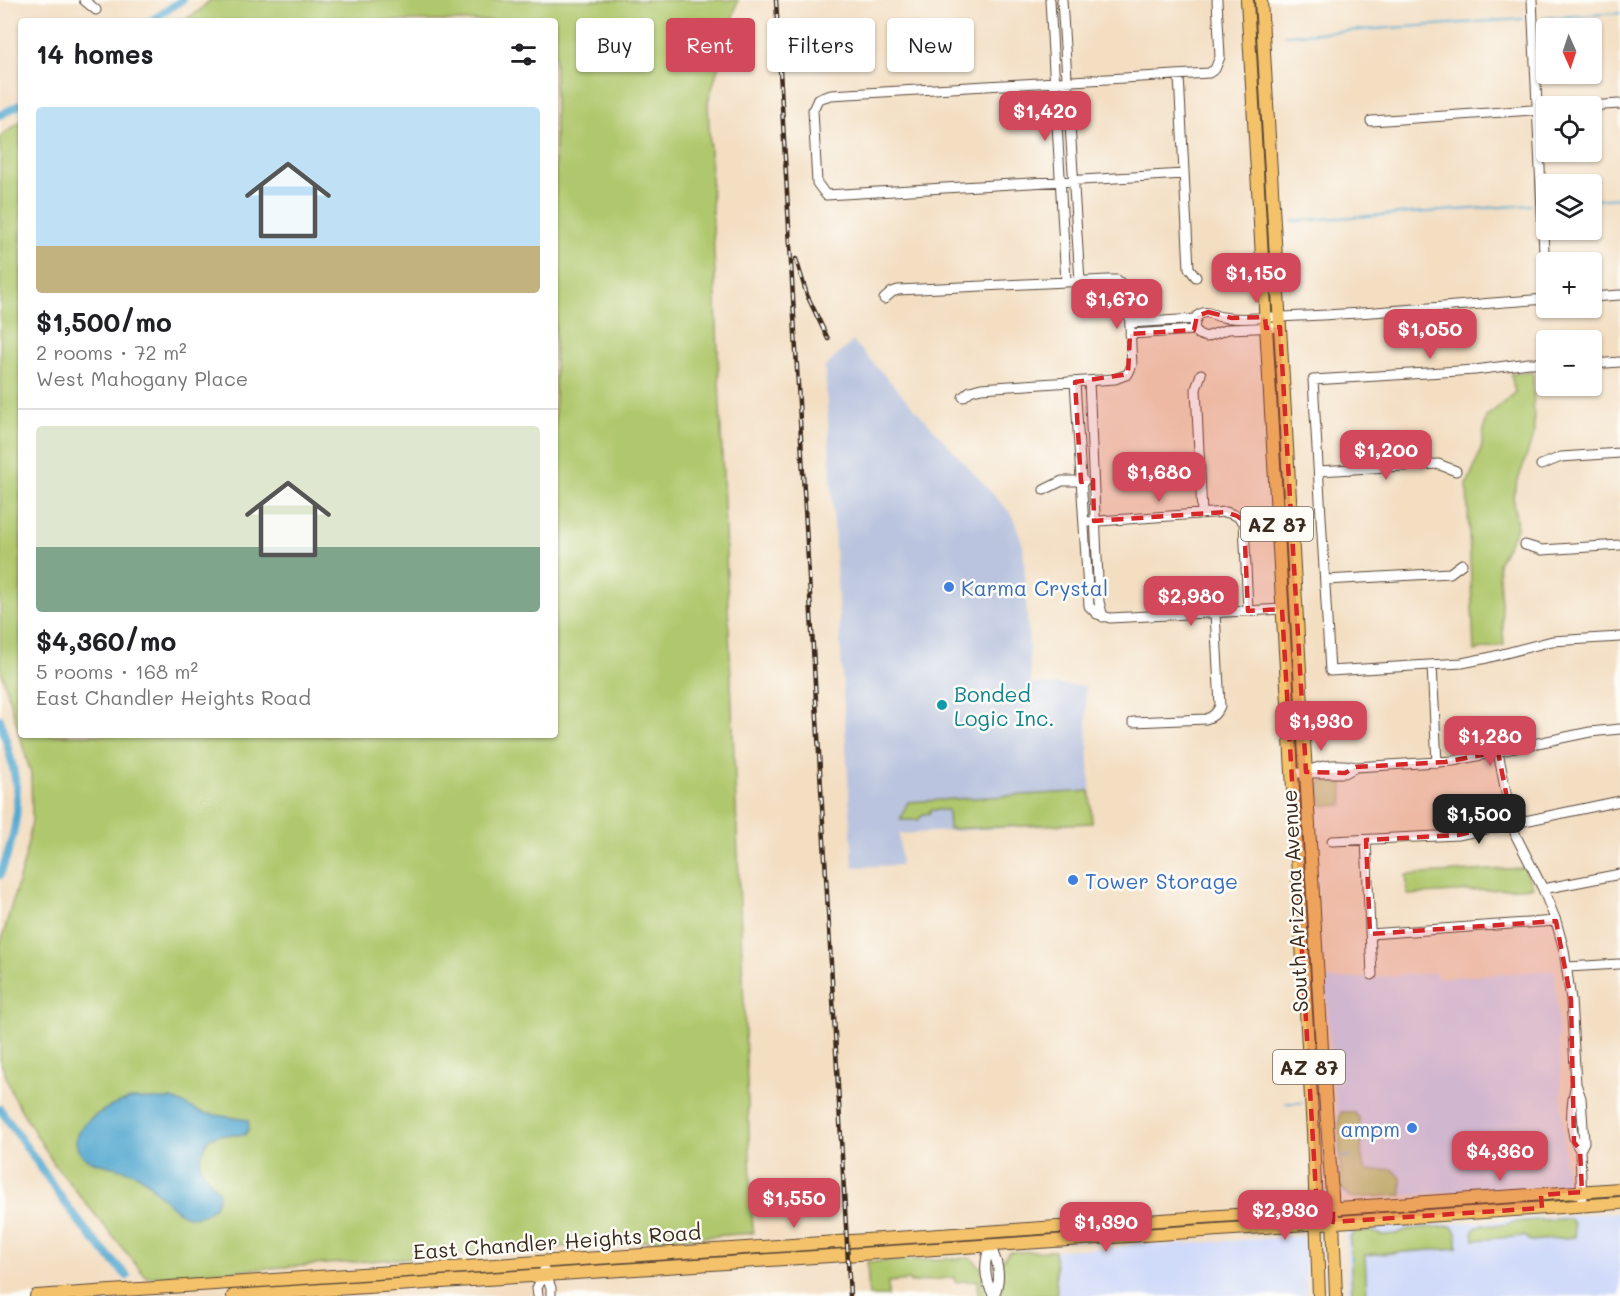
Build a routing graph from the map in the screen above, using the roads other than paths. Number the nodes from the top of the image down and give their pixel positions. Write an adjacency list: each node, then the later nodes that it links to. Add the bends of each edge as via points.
1 (84, 0): 8 (street)
2 (1050, 0): 11 (street)
3 (1062, 0): 10 (street)
4 (1217, 0): 9 (street, via 1220,57 1215,69)
5 (1247, 0): 32 (main road, South Arizona Avenue / AZ 87)
6 (1261, 0): 30 (main road, South Arizona Avenue / AZ 87)
7 (1532, 0): 12 (street)
8 (96, 10)
9 (1179, 76): 10 (street); 18 (street)
10 (1067, 82): 11 (street); 20 (street)
11 (1055, 83): 19 (street); 19 (street, via 831,95 816,102 813,110 818,183 826,195)
12 (1541, 96)
13 (1620, 104): 14 (street)
14 (1602, 105)
15 (1536, 110): 16 (street)
16 (1371, 121)
17 (1543, 162): 21 (street)
18 (1184, 174): 20 (street); 22 (street, via 1189,268)
19 (1060, 181): 20 (street); 24 (street)
20 (1074, 181): 23 (street)
21 (1545, 252)
22 (1196, 278)
23 (1080, 281): 24 (street); 31 (street, via 1117,280 1124,284 1128,289)
24 (1066, 282): 27 (street, via 898,290)
25 (1620, 295): 26 (street)
26 (1602, 296)
27 (884, 299)
28 (1536, 300): 30 (street)
29 (1196, 319): 31 (street); 32 (street, via 1200,313 1208,312); 33 (street)
30 (1280, 322): 32 (street); 64 (main road, South Arizona Avenue / AZ 87)
31 (1130, 323): 34 (street)
32 (1265, 323): 33 (street, via 1206,337); 55 (main road, South Arizona Avenue / AZ 87)
33 (1196, 330): 34 (street)
34 (1130, 334): 39 (street, via 1132,365 1128,375)
35 (1620, 362): 37 (street)
36 (1536, 363): 44 (street, via 1313,380)
37 (1602, 363)
38 (1201, 374): 49 (street, via 1196,389)
39 (1089, 381): 40 (street); 46 (street)
40 (1075, 382): 41 (street, via 981,388); 47 (street)
41 (963, 397)
42 (1620, 453): 43 (street, via 1561,457)
43 (1540, 465)
44 (1319, 471): 45 (street, via 1438,464); 54 (street)
45 (1456, 471)
46 (1093, 480): 47 (street); 50 (street)
47 (1081, 482): 48 (street, via 1062,481); 50 (street)
48 (1044, 490)
49 (1202, 514): 50 (street); 56 (street, via 1232,513 1244,522)
50 (1090, 521): 57 (street, via 1089,606 1103,617)
51 (1525, 545): 52 (street, via 1542,550)
52 (1620, 545)
53 (1462, 564): 54 (street, via 1450,573)
54 (1326, 580): 59 (street, via 1330,671)
55 (1282, 609): 56 (street); 65 (main road, South Arizona Avenue / AZ 87)
56 (1248, 611): 57 (street)
57 (1215, 613): 60 (street, via 1220,706 1215,715)
58 (1620, 637): 59 (street, via 1552,642 1477,661)
59 (1432, 666): 63 (street)
60 (1133, 722)
61 (1620, 729): 62 (street)
62 (1498, 752): 63 (street); 67 (street)
63 (1437, 763): 64 (street, via 1356,767 1345,773)
64 (1306, 772): 65 (street); 77 (main road, South Arizona Avenue / AZ 87)
65 (1292, 773): 78 (main road, South Arizona Avenue / AZ 87)
66 (1620, 801): 67 (street)
67 (1512, 823): 68 (street, via 1458,835); 71 (street)
68 (1366, 840): 69 (street); 73 (street)
69 (1332, 841)
70 (1620, 874): 71 (street)
71 (1543, 889): 72 (street)
72 (1556, 921): 73 (street); 75 (street)
73 (1370, 934): 76 (street)
74 (1619, 964): 75 (street)
75 (1568, 967): 80 (street, via 1576,1084 1581,1098 1574,1142 1580,1150)
76 (1372, 975)
77 (1319, 1002): 78 (main road); 85 (main road, South Arizona Avenue / AZ 87)
78 (1305, 1003): 86 (main road, South Arizona Avenue / AZ 87)
79 (1620, 1189): 80 (main road, East Chandler Heights Road)
80 (1582, 1192): 81 (main road, East Chandler Heights Road); 83 (street)
81 (1541, 1195): 84 (main road); 85 (main road, East Chandler Heights Road)
82 (1620, 1203): 83 (main road, East Chandler Heights Road)
83 (1582, 1206): 84 (main road, East Chandler Heights Road)
84 (1542, 1208): 87 (main road, East Chandler Heights Road)
85 (1333, 1209): 86 (main road, East Chandler Heights Road); 87 (main road, South Arizona Avenue / AZ 87)
86 (1317, 1210): 88 (main road, South Arizona Avenue / AZ 87); 89 (main road, East Chandler Heights Road)
87 (1333, 1222): 88 (main road, East Chandler Heights Road); 103 (main road, South Arizona Avenue / AZ 87)
88 (1316, 1224): 90 (main road, East Chandler Heights Road); 102 (main road, South Arizona Avenue / AZ 87)
89 (811, 1244): 91 (main road); 92 (main road, East Chandler Heights Road)
90 (990, 1246): 91 (main road, East Chandler Heights Road); 101 (street, via 997,1259 998,1286)
91 (812, 1257): 93 (main road, East Chandler Heights Road)
92 (543, 1261): 93 (street); 94 (main road, East Chandler Heights Road)
93 (544, 1274): 98 (main road, East Chandler Heights Road); 99 (street, via 537,1288); 100 (street)
94 (151, 1292): 95 (main road, East Chandler Heights Road)
95 (129, 1293): 96 (main road, East Chandler Heights Road)
96 (99, 1294): 97 (main road, East Chandler Heights Road)
97 (36, 1296)
98 (232, 1296)
99 (538, 1296)
100 (551, 1296)
101 (994, 1296)
102 (1319, 1296)
103 (1336, 1296)

